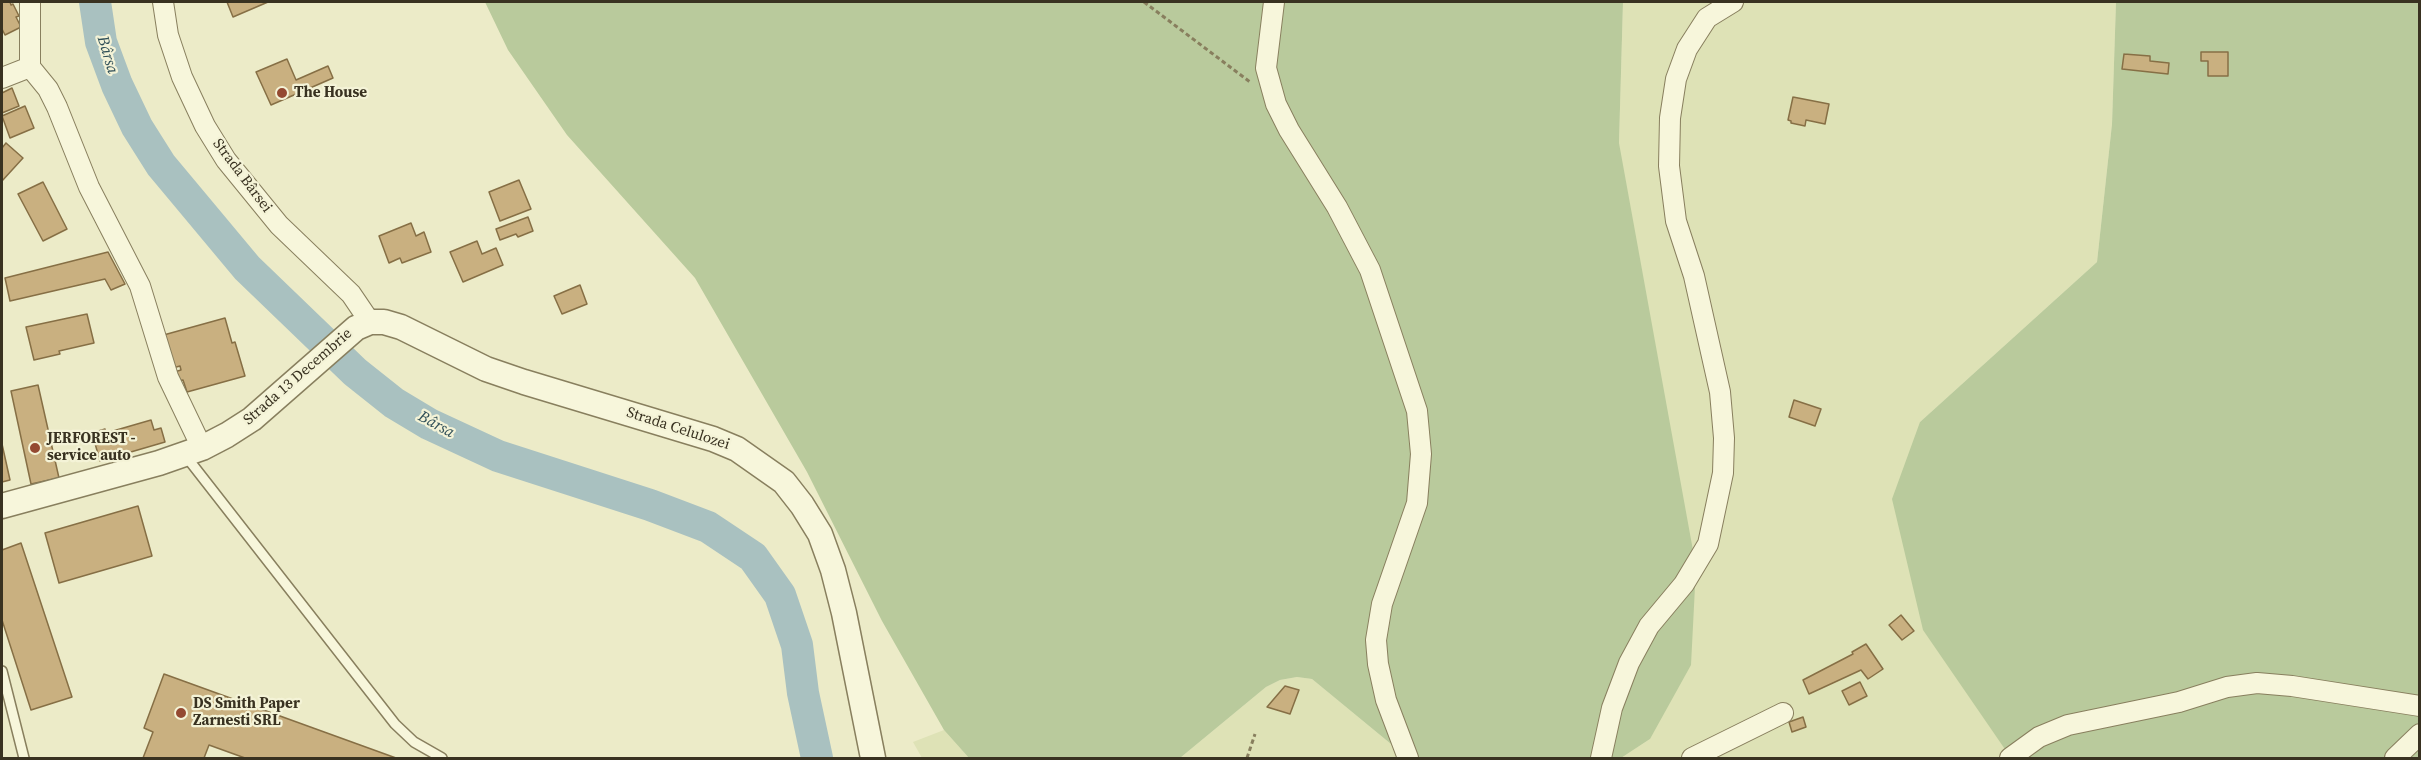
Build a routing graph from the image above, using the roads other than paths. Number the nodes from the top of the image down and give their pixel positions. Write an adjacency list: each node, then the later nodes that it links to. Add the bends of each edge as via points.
1 (30, 2): 5 (street)
2 (163, 2): 7 (street, Strada Bârsei, via 168,35 182,77 226,160 279,225 351,294)
3 (1274, 2): 17 (street, via 1266,68 1276,104 1370,270 1417,411 1421,454 1417,503 1382,604 1376,640 1386,700)
4 (1733, 2): 18 (street, via 1707,18 1687,49 1676,80 1670,118 1669,166 1676,221 1694,276 1720,392 1723,473 1708,544 1629,663 1612,708)
5 (30, 67): 6 (street); 8 (street, via 48,89 89,187 140,286)
6 (2, 78)
7 (363, 325): 8 (street, Strada 13 Decembrie, via 252,418); 16 (street, Strada Celulozei, via 384,322 401,327 478,365 525,382 713,439 737,449 784,482 820,534 833,570)
8 (194, 452): 9 (street, Strada 13 Decembrie); 15 (lane, via 394,724)
9 (2, 506)
10 (2, 671): 14 (lane)
11 (2420, 706): 20 (street, via 2257,683 2068,724 2039,737)
12 (1783, 713): 19 (street)
13 (2420, 734): 21 (street)
14 (24, 759)
15 (442, 759)
16 (873, 759)
17 (1408, 759)
18 (1601, 759)
19 (1692, 759)
20 (2010, 759)
21 (2395, 759)

